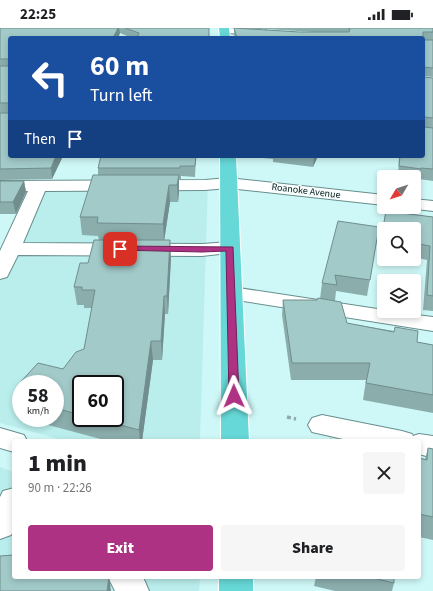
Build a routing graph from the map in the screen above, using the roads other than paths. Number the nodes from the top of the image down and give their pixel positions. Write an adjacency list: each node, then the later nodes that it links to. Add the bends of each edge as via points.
1 (225, 32): 2 (street)
2 (277, 33)
3 (228, 158): 4 (main road)
4 (228, 183): 6 (street, Roanoke Avenue); 7 (street, Roanoke Avenue); 11 (main road)
5 (0, 186): 6 (street, Roanoke Avenue)
6 (39, 186): 10 (street)
7 (377, 199)
8 (421, 205): 9 (street)
9 (433, 206)
10 (9, 241): 11 (street, via 202,250); 12 (street)
11 (230, 248): 13 (main road)
12 (0, 273)
13 (232, 293): 14 (street); 17 (main road)
14 (433, 324)
15 (322, 425): 18 (street)
16 (0, 438): 19 (street)
17 (235, 439)
18 (392, 439)
19 (12, 441)
20 (421, 444): 21 (street)
21 (433, 447)
22 (12, 504): 23 (street)
23 (0, 527): 24 (street)
24 (12, 531)
25 (126, 579): 27 (street)
26 (236, 579): 28 (main road)
27 (132, 591)
28 (236, 591)

